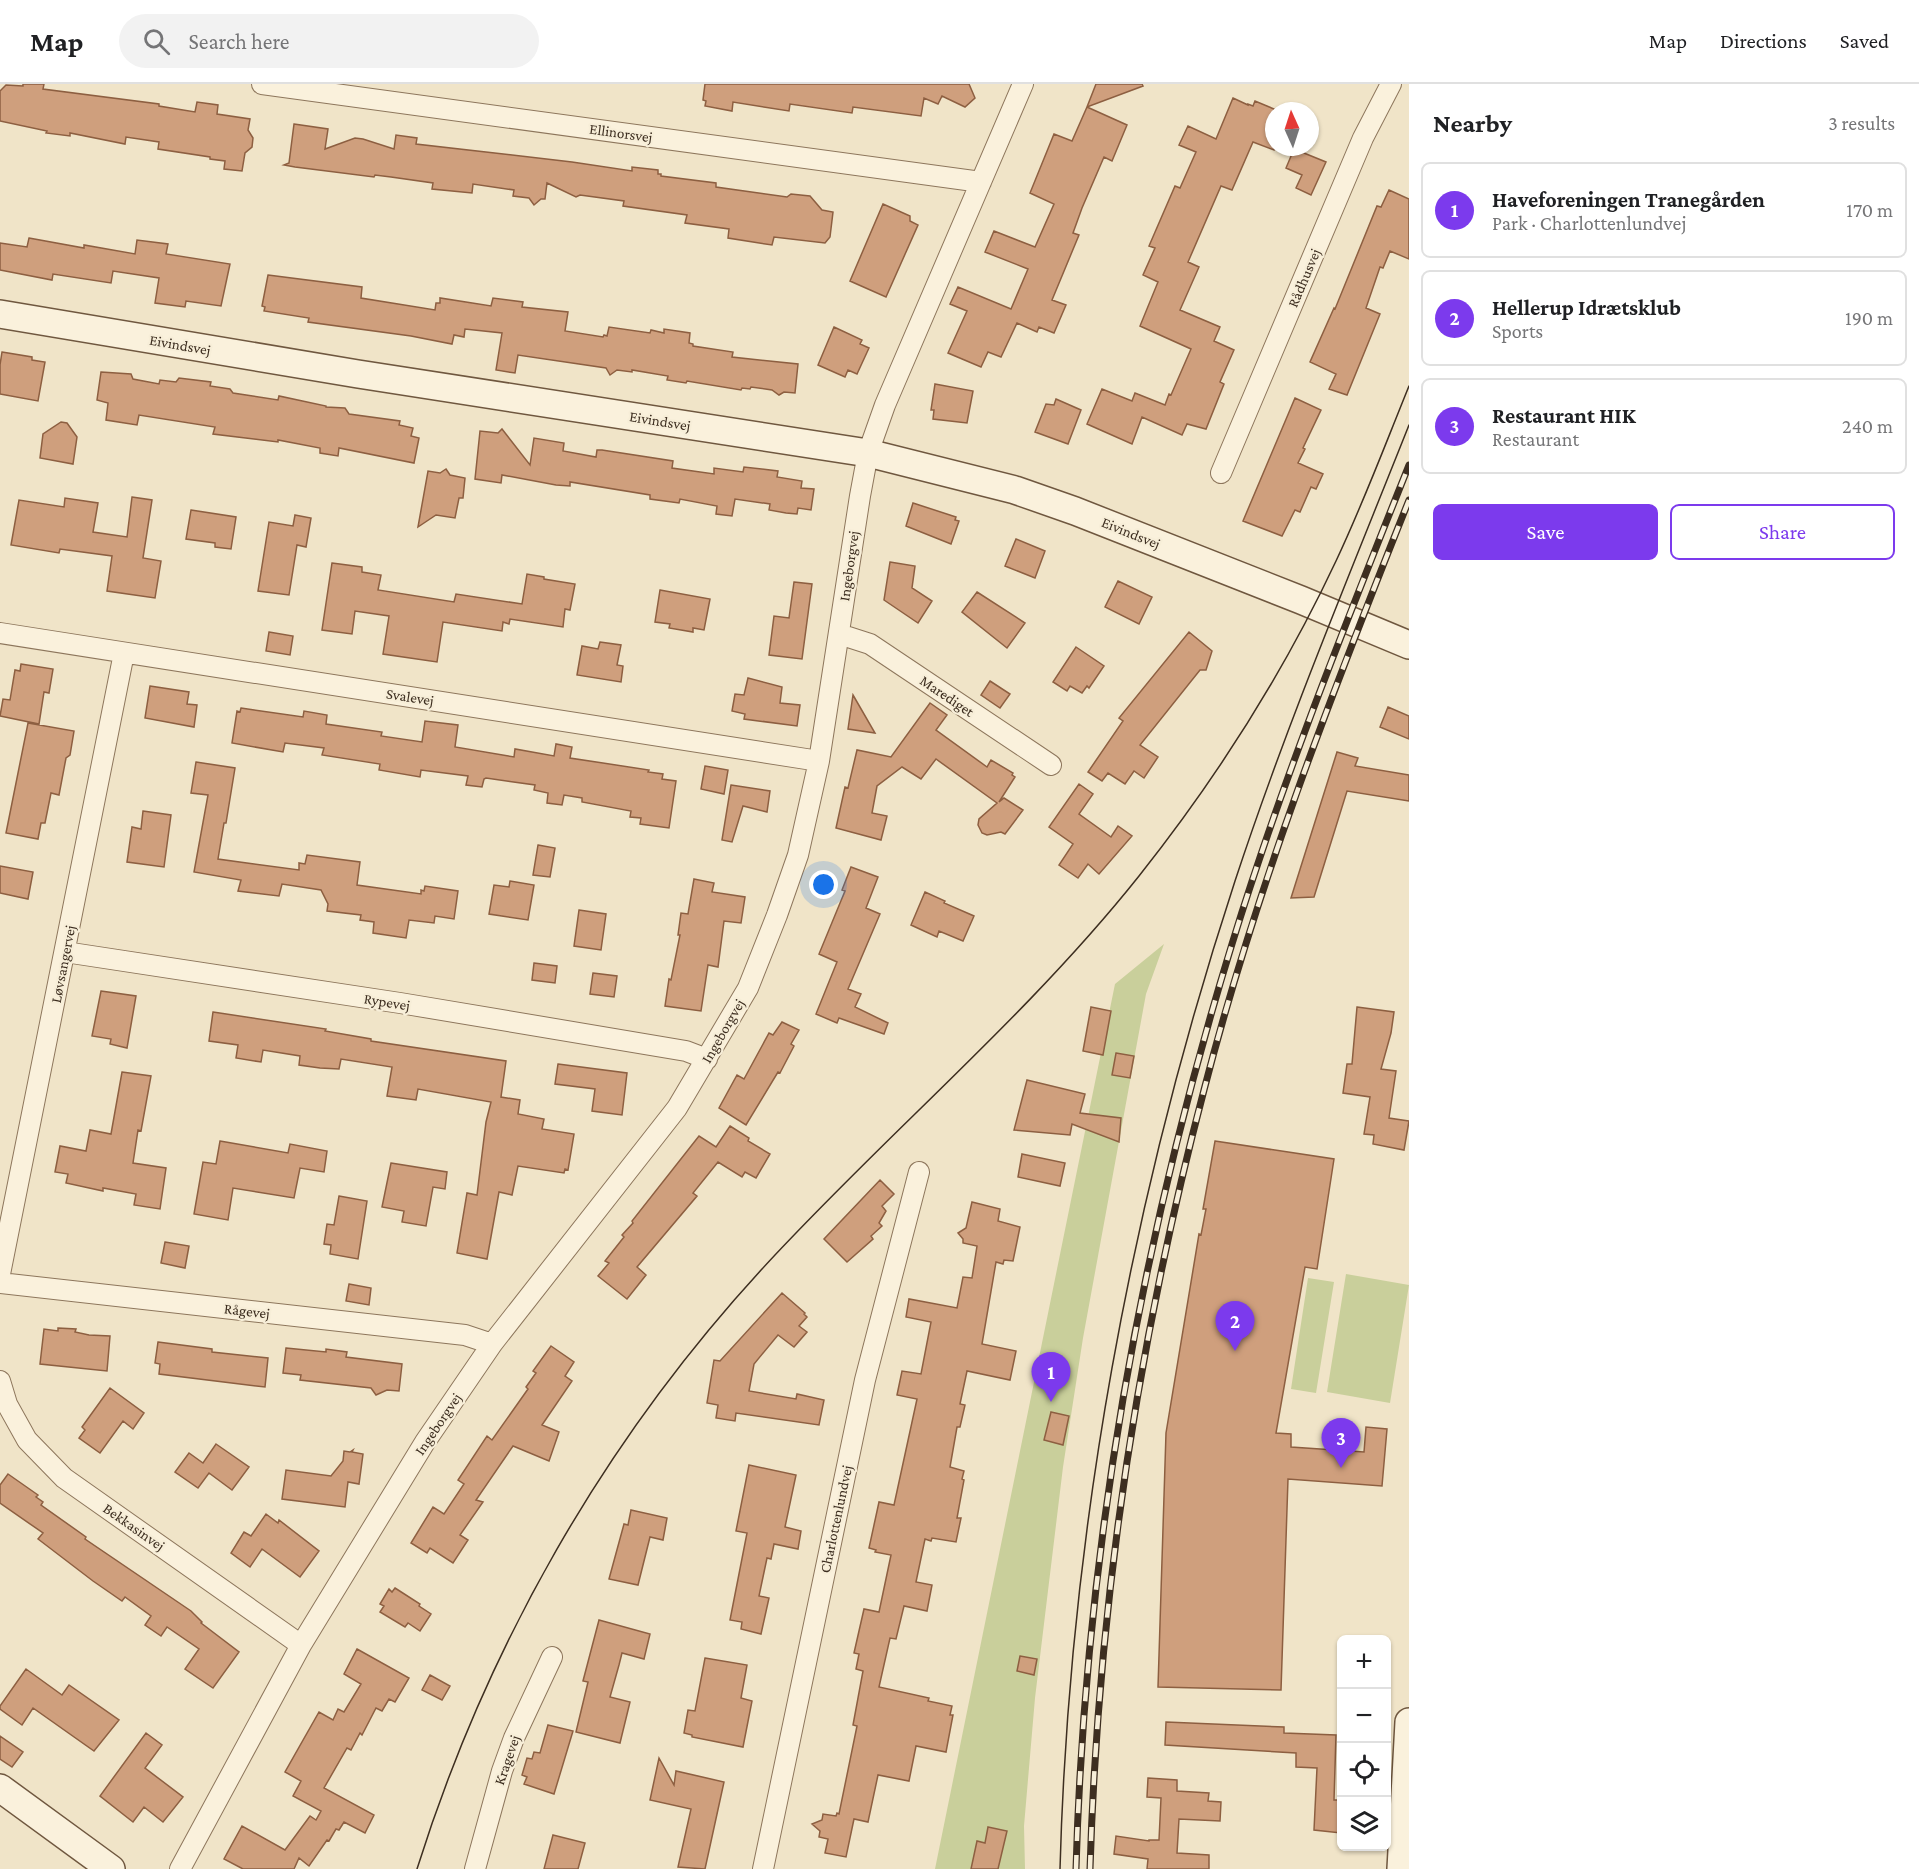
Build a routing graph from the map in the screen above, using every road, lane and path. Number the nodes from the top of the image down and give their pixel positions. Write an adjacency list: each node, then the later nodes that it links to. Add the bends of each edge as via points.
1 (262, 84): 4 (street, Ellinorsvej)
2 (1023, 84): 4 (street, Ingeborgvej)
3 (1391, 84): 7 (street, Rådhusvej, via 1363,138)
4 (981, 182): 6 (street, Ingeborgvej)
5 (0, 314): 6 (street, Eivindsvej)
6 (868, 453): 9 (street, Ingeborgvej); 10 (street, Eivindsvej, via 1015,490 1076,511)
7 (1221, 473)
8 (0, 633): 11 (street, Svalevej)
9 (839, 634): 12 (street, Ingeborgvej); 13 (street, Marediget, via 870,644)
10 (1409, 645)
11 (124, 653): 12 (street, Svalevej); 14 (street, Løvsangervej)
12 (819, 761): 15 (street, Ingeborgvej, via 798,855 777,915 748,988)
13 (1051, 765)
14 (65, 952): 15 (street, Rypevej, via 412,1005 686,1051); 17 (street, Løvsangervej)
15 (707, 1059): 19 (street, Ingeborgvej, via 677,1108)
16 (920, 1172): 28 (street, Charlottenlundvej, via 865,1380)
17 (0, 1274)
18 (0, 1283): 19 (street, Rågevej, via 465,1335)
19 (492, 1344): 21 (street, Ingeborgvej, via 401,1480)
20 (0, 1381): 21 (street, Bekkasinvej, via 7,1404 27,1440 64,1478)
21 (300, 1645): 26 (street, Ingeborgvej)
22 (552, 1657): 27 (street, Kragevej, via 502,1771)
23 (1409, 1722): 29 (street)
24 (0, 1788): 25 (street)
25 (111, 1869)
26 (180, 1869)
27 (475, 1869)
28 (763, 1869)
29 (1401, 1869)

